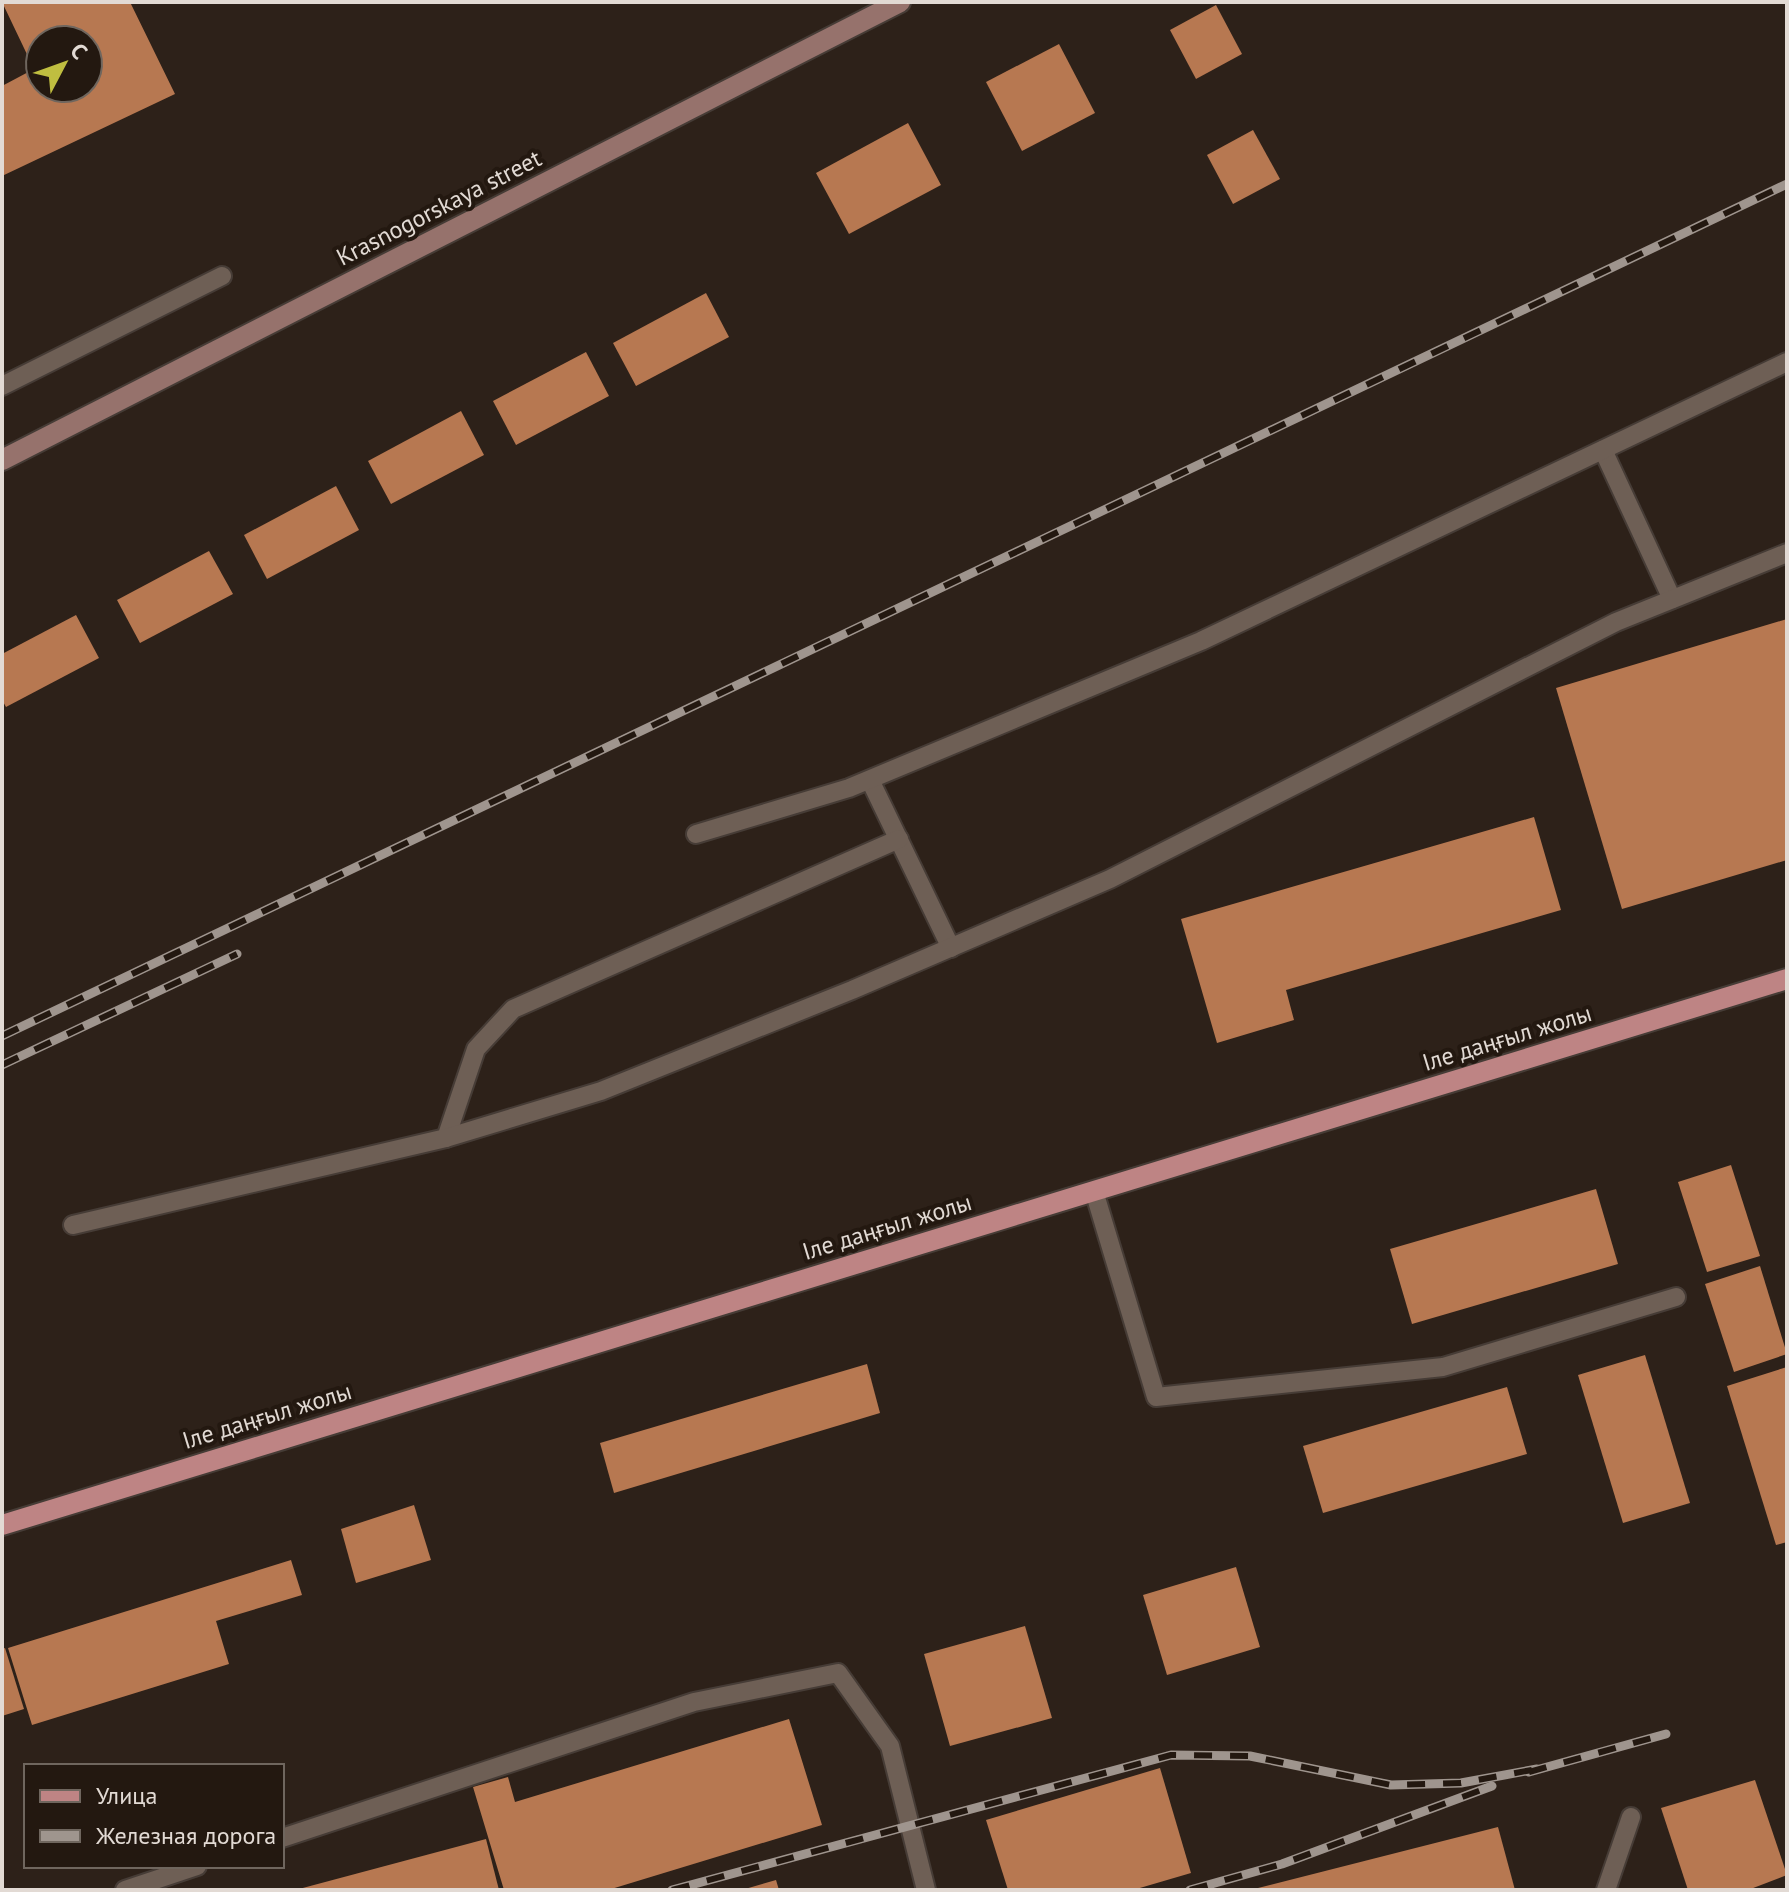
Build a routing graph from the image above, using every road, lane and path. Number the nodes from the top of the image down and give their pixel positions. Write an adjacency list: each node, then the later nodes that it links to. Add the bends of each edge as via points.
1 (900, 2): 6 (street, Krasnogorskaya street)
2 (222, 276): 4 (lane)
3 (1787, 362): 5 (lane)
4 (2, 386)
5 (1603, 450): 8 (lane); 9 (lane, via 1201,641)
6 (2, 460)
7 (1787, 553): 8 (lane)
8 (1672, 599): 12 (lane, via 1616,622 1110,879)
9 (870, 780): 10 (lane); 11 (lane)
10 (696, 834)
11 (899, 839): 12 (lane); 14 (lane, via 513,1009 476,1049)
12 (951, 948): 14 (lane, via 601,1091)
13 (1787, 979): 15 (main road, Іле даңғыл жолы)
14 (446, 1138): 16 (lane)
15 (1094, 1191): 17 (lane, via 1156,1397 1443,1367); 18 (main road, Іле даңғыл жолы)
16 (73, 1225)
17 (1676, 1297)
18 (2, 1525)
19 (1631, 1817): 24 (lane)
20 (284, 1837): 23 (lane, via 694,1702 838,1673 890,1746)
21 (191, 1868): 22 (lane)
22 (125, 1890)
23 (926, 1890)
24 (1606, 1890)

